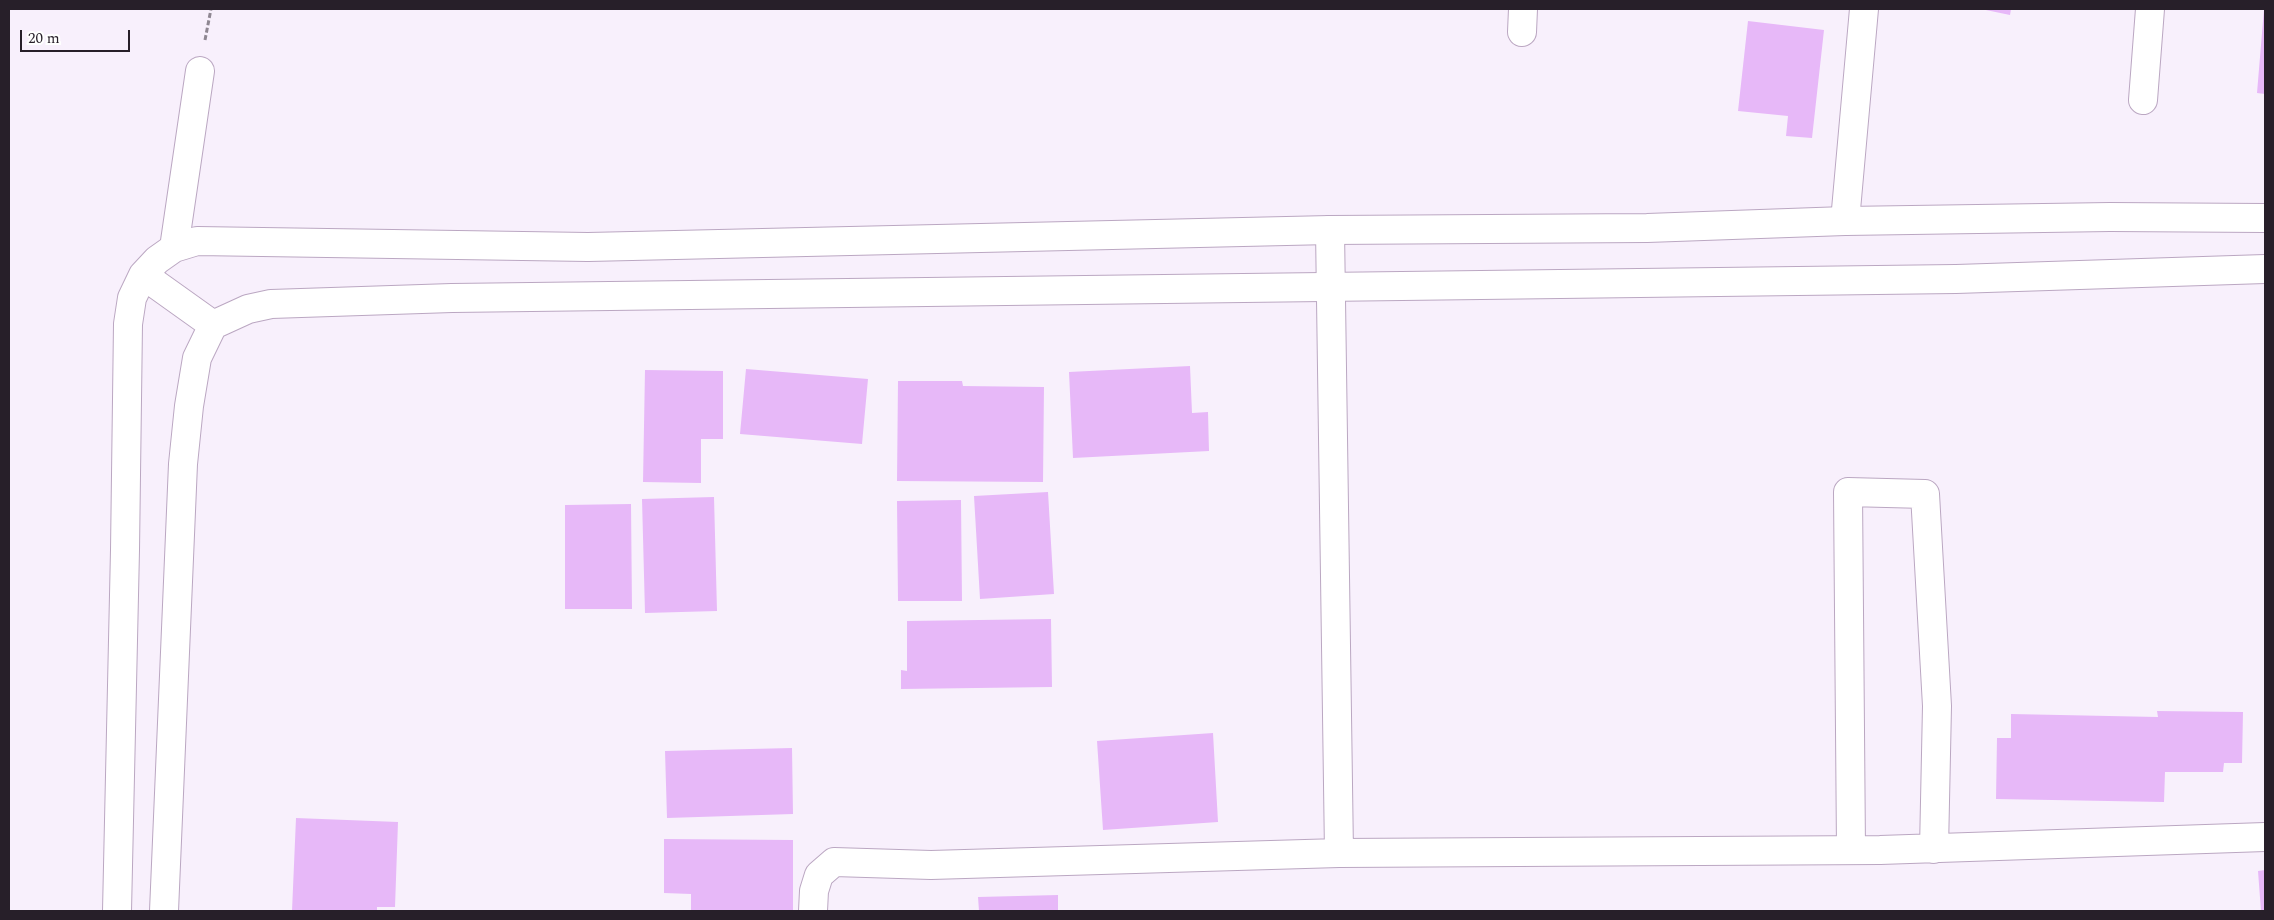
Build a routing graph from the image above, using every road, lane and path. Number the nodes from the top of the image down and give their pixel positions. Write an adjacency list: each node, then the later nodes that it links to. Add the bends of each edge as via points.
1 (1864, 9): 6 (street)
2 (2150, 9): 4 (street)
3 (200, 71): 8 (street)
4 (2143, 100)
5 (2265, 218): 6 (street)
6 (1845, 221): 7 (street, via 1646,228)
7 (1330, 230): 8 (street, via 588,247 197,241); 11 (street)
8 (174, 248): 10 (street, via 156,260)
9 (2265, 269): 11 (street, via 1956,278)
10 (143, 275): 12 (street); 17 (street, via 132,298 128,324)
11 (1331, 288): 12 (street, via 452,298 297,303 248,308); 16 (street)
12 (213, 325): 18 (street, via 197,358 183,464)
13 (2265, 836): 14 (street)
14 (1934, 849): 15 (street); 15 (street, via 1937,706 1925,494 1848,492)
15 (1851, 850): 16 (street)
16 (1339, 852): 19 (street, via 931,865 834,862 819,875)
17 (117, 911)
18 (164, 911)
19 (813, 911)

